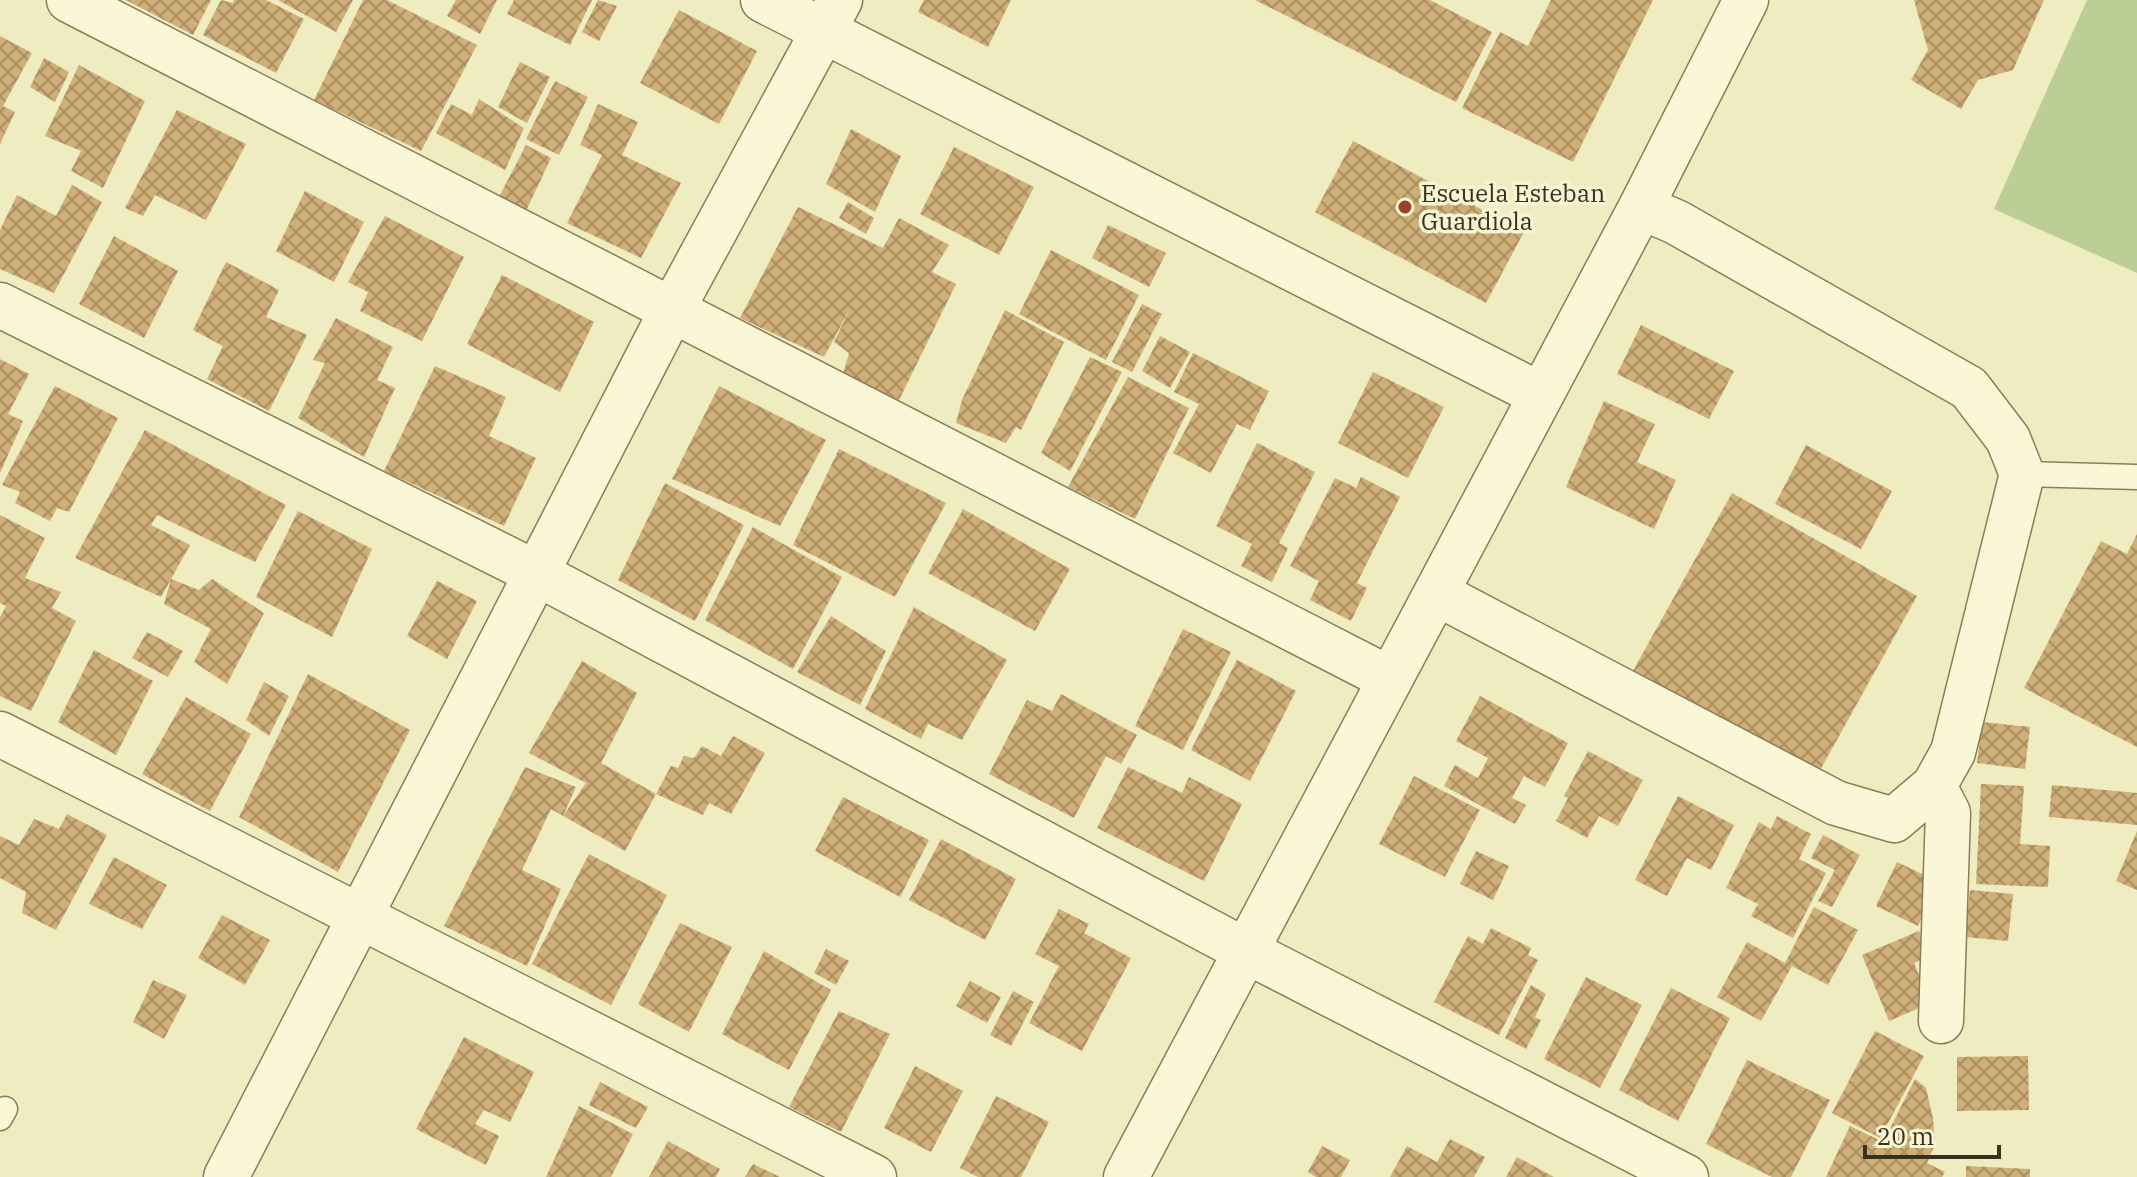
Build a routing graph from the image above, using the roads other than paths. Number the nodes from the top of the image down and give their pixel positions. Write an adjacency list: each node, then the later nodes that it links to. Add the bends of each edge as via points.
1 (69, 0): 7 (street)
2 (763, 0): 4 (street)
3 (1746, 0): 5 (street)
4 (832, 16): 7 (street); 8 (street)
5 (1641, 207): 8 (street); 9 (street, via 1969,388 2008,439)
6 (0, 305): 11 (street)
7 (672, 310): 11 (street); 13 (street)
8 (1541, 395): 12 (street)
9 (2022, 474): 10 (lane); 15 (street, via 1953,752)
10 (2137, 477)
11 (536, 573): 16 (street); 17 (street)
12 (1436, 593): 13 (street); 15 (street, via 1836,803 1894,820)
13 (1390, 679): 17 (street)
14 (0, 734): 16 (street)
15 (1934, 786): 18 (street, via 1948,813)
16 (359, 918): 19 (street); 20 (street)
17 (1246, 951): 21 (street); 22 (street)
18 (1941, 1021)
19 (226, 1177)
20 (874, 1177)
21 (1126, 1177)
22 (1686, 1177)

